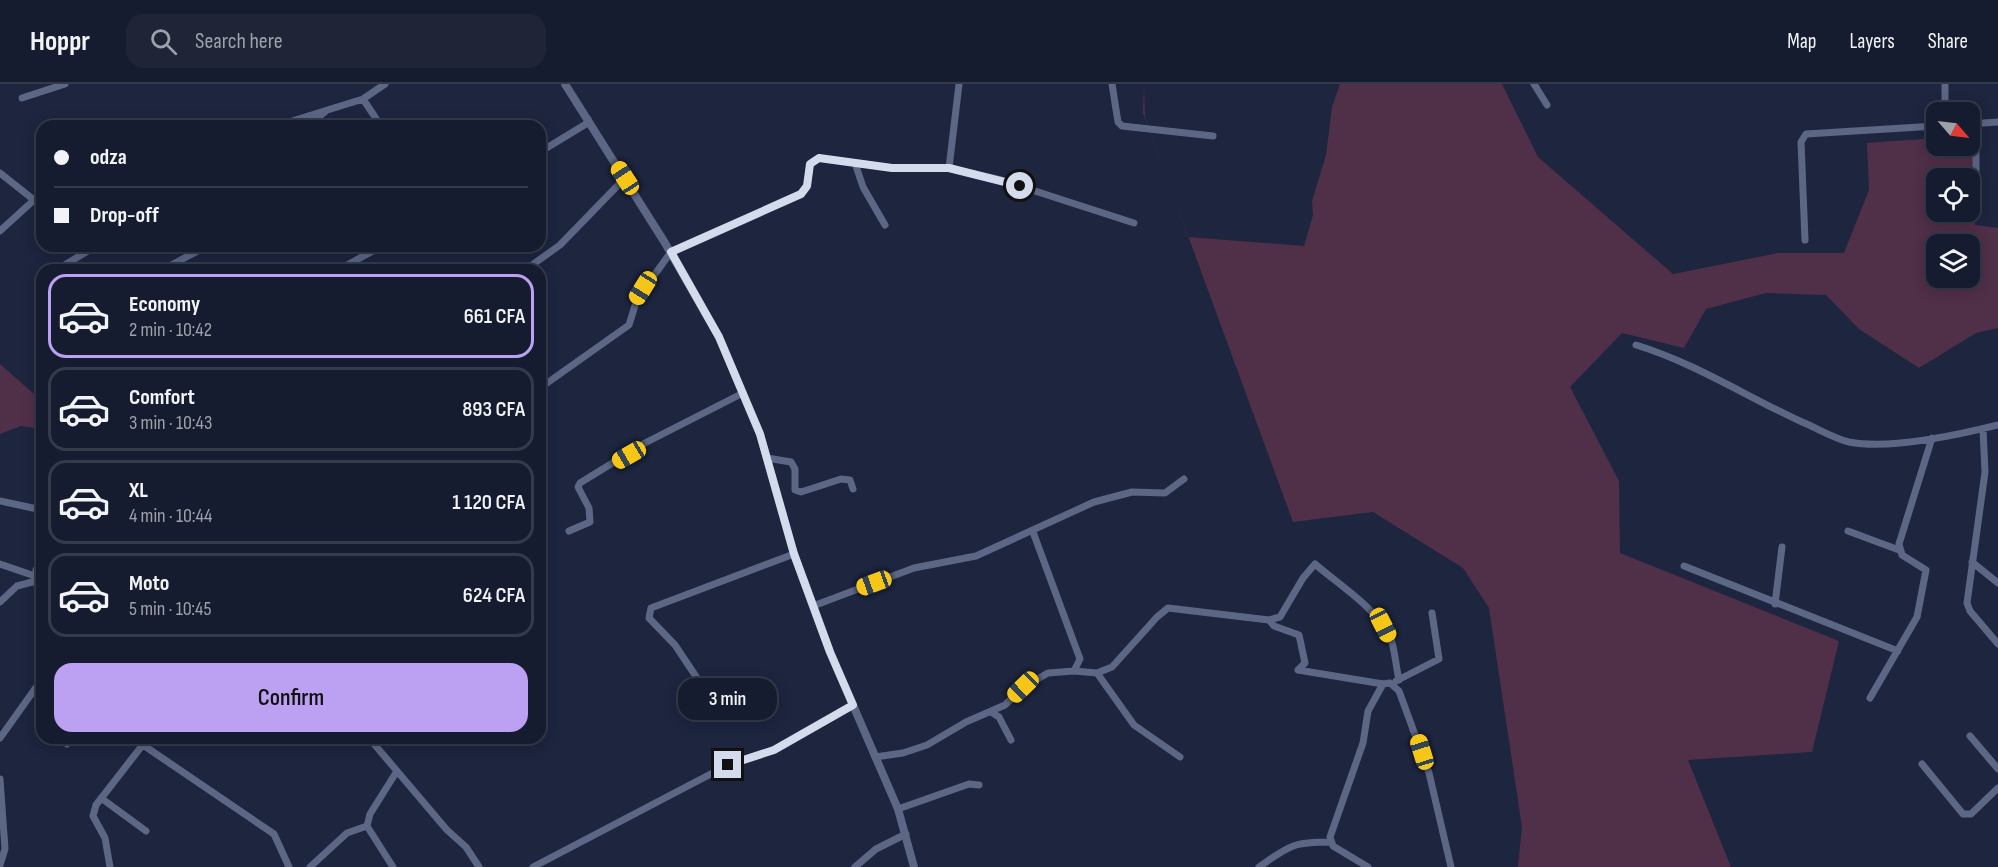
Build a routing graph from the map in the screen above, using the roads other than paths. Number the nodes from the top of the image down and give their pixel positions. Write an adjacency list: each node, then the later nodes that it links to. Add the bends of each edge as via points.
1 (385, 84): 9 (street)
2 (565, 84): 13 (street)
3 (959, 84): 23 (street)
4 (1112, 84): 20 (street, via 1122,126)
5 (1534, 84): 11 (street)
6 (1945, 84): 10 (street)
7 (61, 85): 8 (street)
8 (22, 98)
9 (363, 99): 12 (street); 16 (street)
10 (1945, 102)
11 (1547, 105)
12 (329, 109): 14 (street); 15 (street)
13 (588, 119): 21 (street); 25 (street)
14 (295, 120)
15 (314, 120)
16 (377, 120)
17 (1998, 122): 18 (street)
18 (1980, 123)
19 (1926, 127): 31 (street, via 1806,134 1801,142)
20 (1213, 136)
21 (546, 148)
22 (855, 163): 23 (street, via 892,168); 29 (street, via 863,187); 35 (street, via 814,160 801,194)
23 (949, 168): 28 (street, via 1001,180)
24 (0, 173): 26 (street)
25 (625, 178): 35 (street); 39 (street, via 560,245)
26 (36, 198)
27 (36, 201): 30 (street)
28 (1134, 223)
29 (885, 225)
30 (0, 231)
31 (1805, 240)
32 (86, 252): 36 (street)
33 (196, 252): 37 (street)
34 (371, 252): 38 (street)
35 (671, 252): 41 (street, via 637,299 629,325); 42 (street, via 719,337)
36 (66, 264)
37 (173, 264)
38 (349, 264)
39 (533, 264)
40 (1636, 345): 45 (street, via 1698,369 1761,403 1846,441)
41 (546, 384)
42 (743, 393): 46 (street); 51 (street, via 645,443 580,483 578,487 590,508 590,522)
43 (1998, 425): 44 (street)
44 (1983, 429): 45 (street); 57 (street, via 1985,472)
45 (1932, 438): 55 (street)
46 (767, 458): 48 (street, via 791,462 795,490 801,492 841,479 850,480); 56 (street)
47 (1184, 479): 53 (street, via 1165,493 1132,492 1094,502)
48 (853, 489)
49 (0, 501): 50 (street)
50 (36, 509)
51 (569, 531)
52 (1848, 531): 55 (street)
53 (1033, 532): 64 (street, via 976,556 914,568); 69 (street, via 1080,659)
54 (1782, 547): 63 (street)
55 (1899, 550): 68 (street, via 1924,566 1927,576 1917,617)
56 (794, 554): 64 (street); 73 (street, via 651,608 649,618 675,645)
57 (1972, 562): 61 (street); 67 (street, via 1967,603)
58 (0, 564): 60 (street)
59 (1684, 566): 63 (street)
60 (35, 578): 62 (street, via 16,586)
61 (1998, 583)
62 (0, 602)
63 (1775, 604): 68 (street)
64 (813, 606): 76 (street)
65 (1432, 613): 71 (street, via 1439,659)
66 (1269, 621): 70 (street, via 1168,609 1157,616 1112,667); 71 (street, via 1280,617 1315,564 1363,602 1383,625 1391,640); 72 (street, via 1299,634 1305,663 1298,670)
67 (1998, 644)
68 (1898, 651): 75 (street)
69 (1074, 671): 70 (street); 77 (street, via 1048,673)
70 (1097, 673): 84 (street, via 1134,725)
71 (1399, 680): 72 (street)
72 (1387, 683): 96 (street, via 1368,711 1363,743); 108 (street, via 1399,691 1415,730)
73 (701, 684)
74 (36, 687): 79 (street)
75 (1870, 698)
76 (853, 705): 83 (street); 103 (street, via 774,750 728,765)
77 (991, 712): 80 (street, via 999,717); 83 (street, via 927,745)
78 (1970, 736): 86 (street)
79 (0, 738)
80 (1011, 740)
81 (374, 744): 87 (street)
82 (143, 746): 91 (street); 99 (street, via 274,834)
83 (875, 757): 92 (street)
84 (1180, 757)
85 (1922, 765): 90 (street, via 1963,814 1971,814)
86 (1998, 769)
87 (397, 771): 93 (street); 102 (street)
88 (0, 779): 97 (street, via 5,849)
89 (979, 785): 92 (street, via 969,784)
90 (1998, 788)
91 (101, 798): 94 (street); 98 (street, via 93,816 105,838)
92 (898, 809): 95 (street)
93 (366, 826): 100 (street, via 347,833); 101 (street)
94 (146, 831)
95 (906, 834): 104 (street, via 876,849); 105 (street)
96 (1330, 842): 106 (street, via 1301,842 1283,849); 107 (street)
97 (0, 865)
98 (111, 867)
99 (289, 867)
100 (310, 867)
101 (393, 867)
102 (479, 867)
103 (533, 867)
104 (855, 867)
105 (914, 867)
106 (1259, 867)
107 (1368, 867)
108 (1451, 867)

